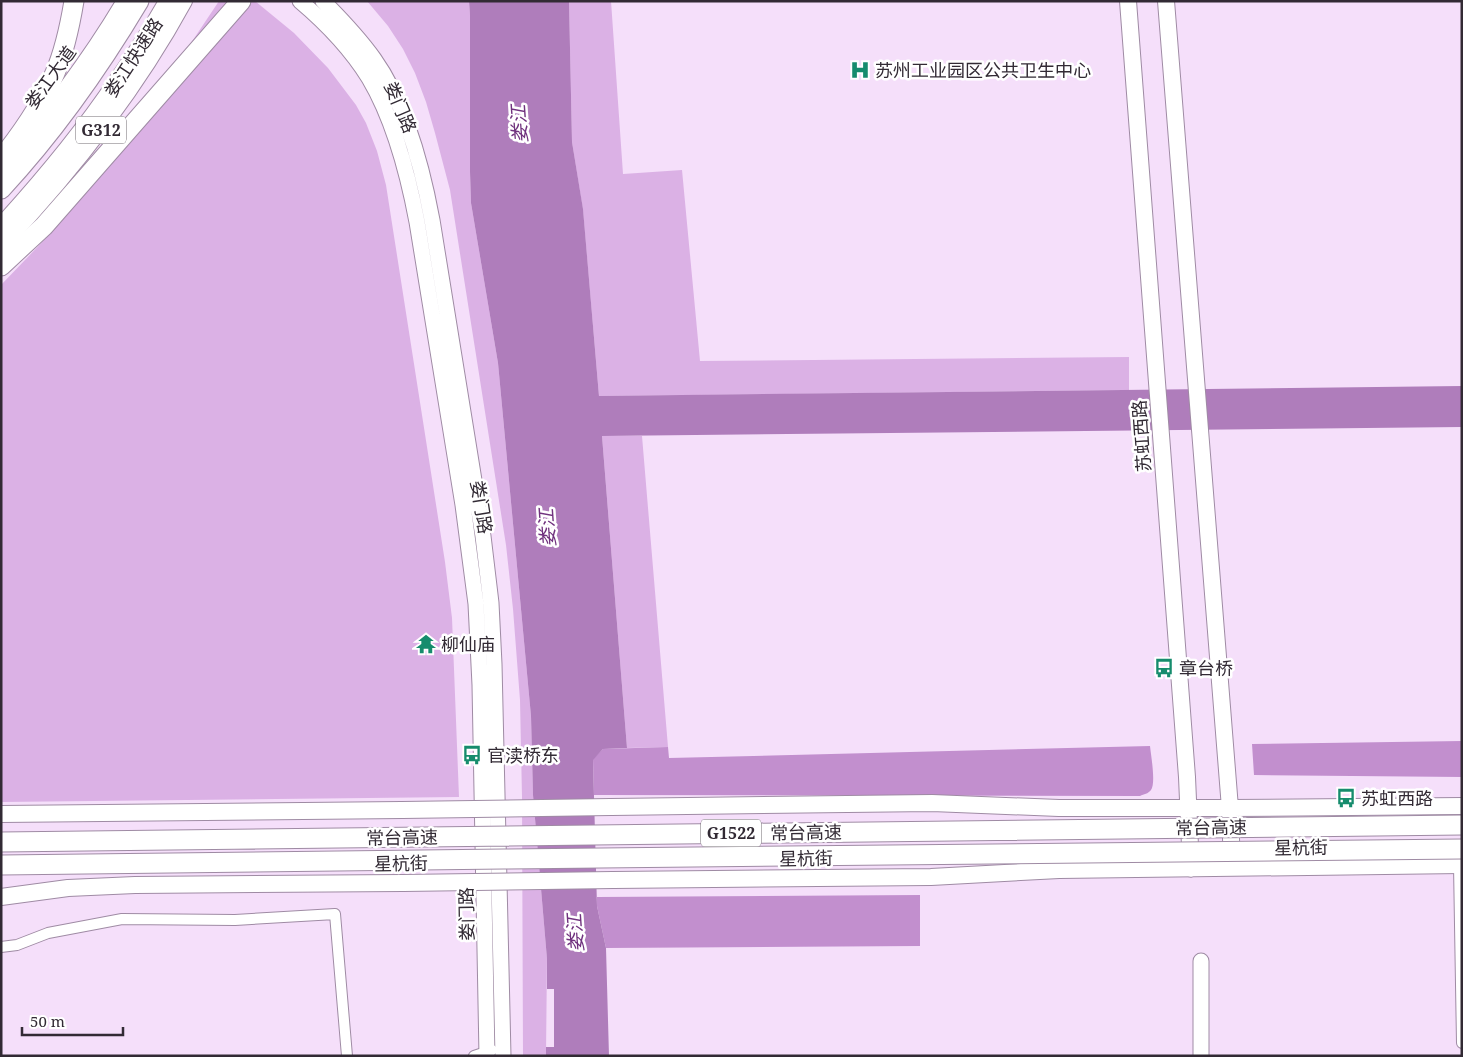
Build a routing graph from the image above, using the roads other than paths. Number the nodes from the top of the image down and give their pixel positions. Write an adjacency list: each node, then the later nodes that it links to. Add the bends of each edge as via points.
1 (74, 1): 11 (highway, via 52,80)
2 (125, 1): 12 (main road, 娄江大道 / G312, via 59,100)
3 (139, 1): 13 (highway, 娄江快速路, via 69,107)
4 (169, 1): 14 (highway, 娄江快速路, via 92,119)
5 (184, 1): 15 (main road, G312, via 156,50 102,128)
6 (240, 1): 16 (highway, via 44,226)
7 (300, 1): 32 (main road, 娄门路, via 352,54 376,91 401,155 417,222 476,604)
8 (323, 1): 31 (main road, 娄门路, via 364,45 389,84 415,150 432,220 478,502 491,603)
9 (1128, 1): 18 (main road, 苏虹西路)
10 (1166, 1): 19 (main road)
11 (1, 159)
12 (1, 172)
13 (1, 190)
14 (1, 228)
15 (1, 246)
16 (1, 266)
17 (1462, 806): 19 (main road)
18 (1189, 808): 19 (main road); 20 (main road, bridge, via 923,803); 25 (main road, 苏虹西路)
19 (1230, 808): 26 (main road)
20 (1, 814)
21 (1462, 825): 22 (highway, 常台高速 / G1522, bridge)
22 (1, 842)
23 (1461, 860): 24 (highway, 常台高速 / G1522, bridge, via 524,858); 26 (main road, 星杭街); 30 (street)
24 (1, 865)
25 (1191, 868): 26 (main road, 星杭街); 27 (main road, 星杭街, bridge, via 921,876 135,884)
26 (1232, 868)
27 (1, 897)
28 (1, 947): 33 (street, via 17,945 48,933 122,919 235,920 335,914)
29 (1200, 961): 34 (main road)
30 (1462, 1043)
31 (502, 1050): 32 (street)
32 (483, 1055)
33 (347, 1056)
34 (1201, 1056)

